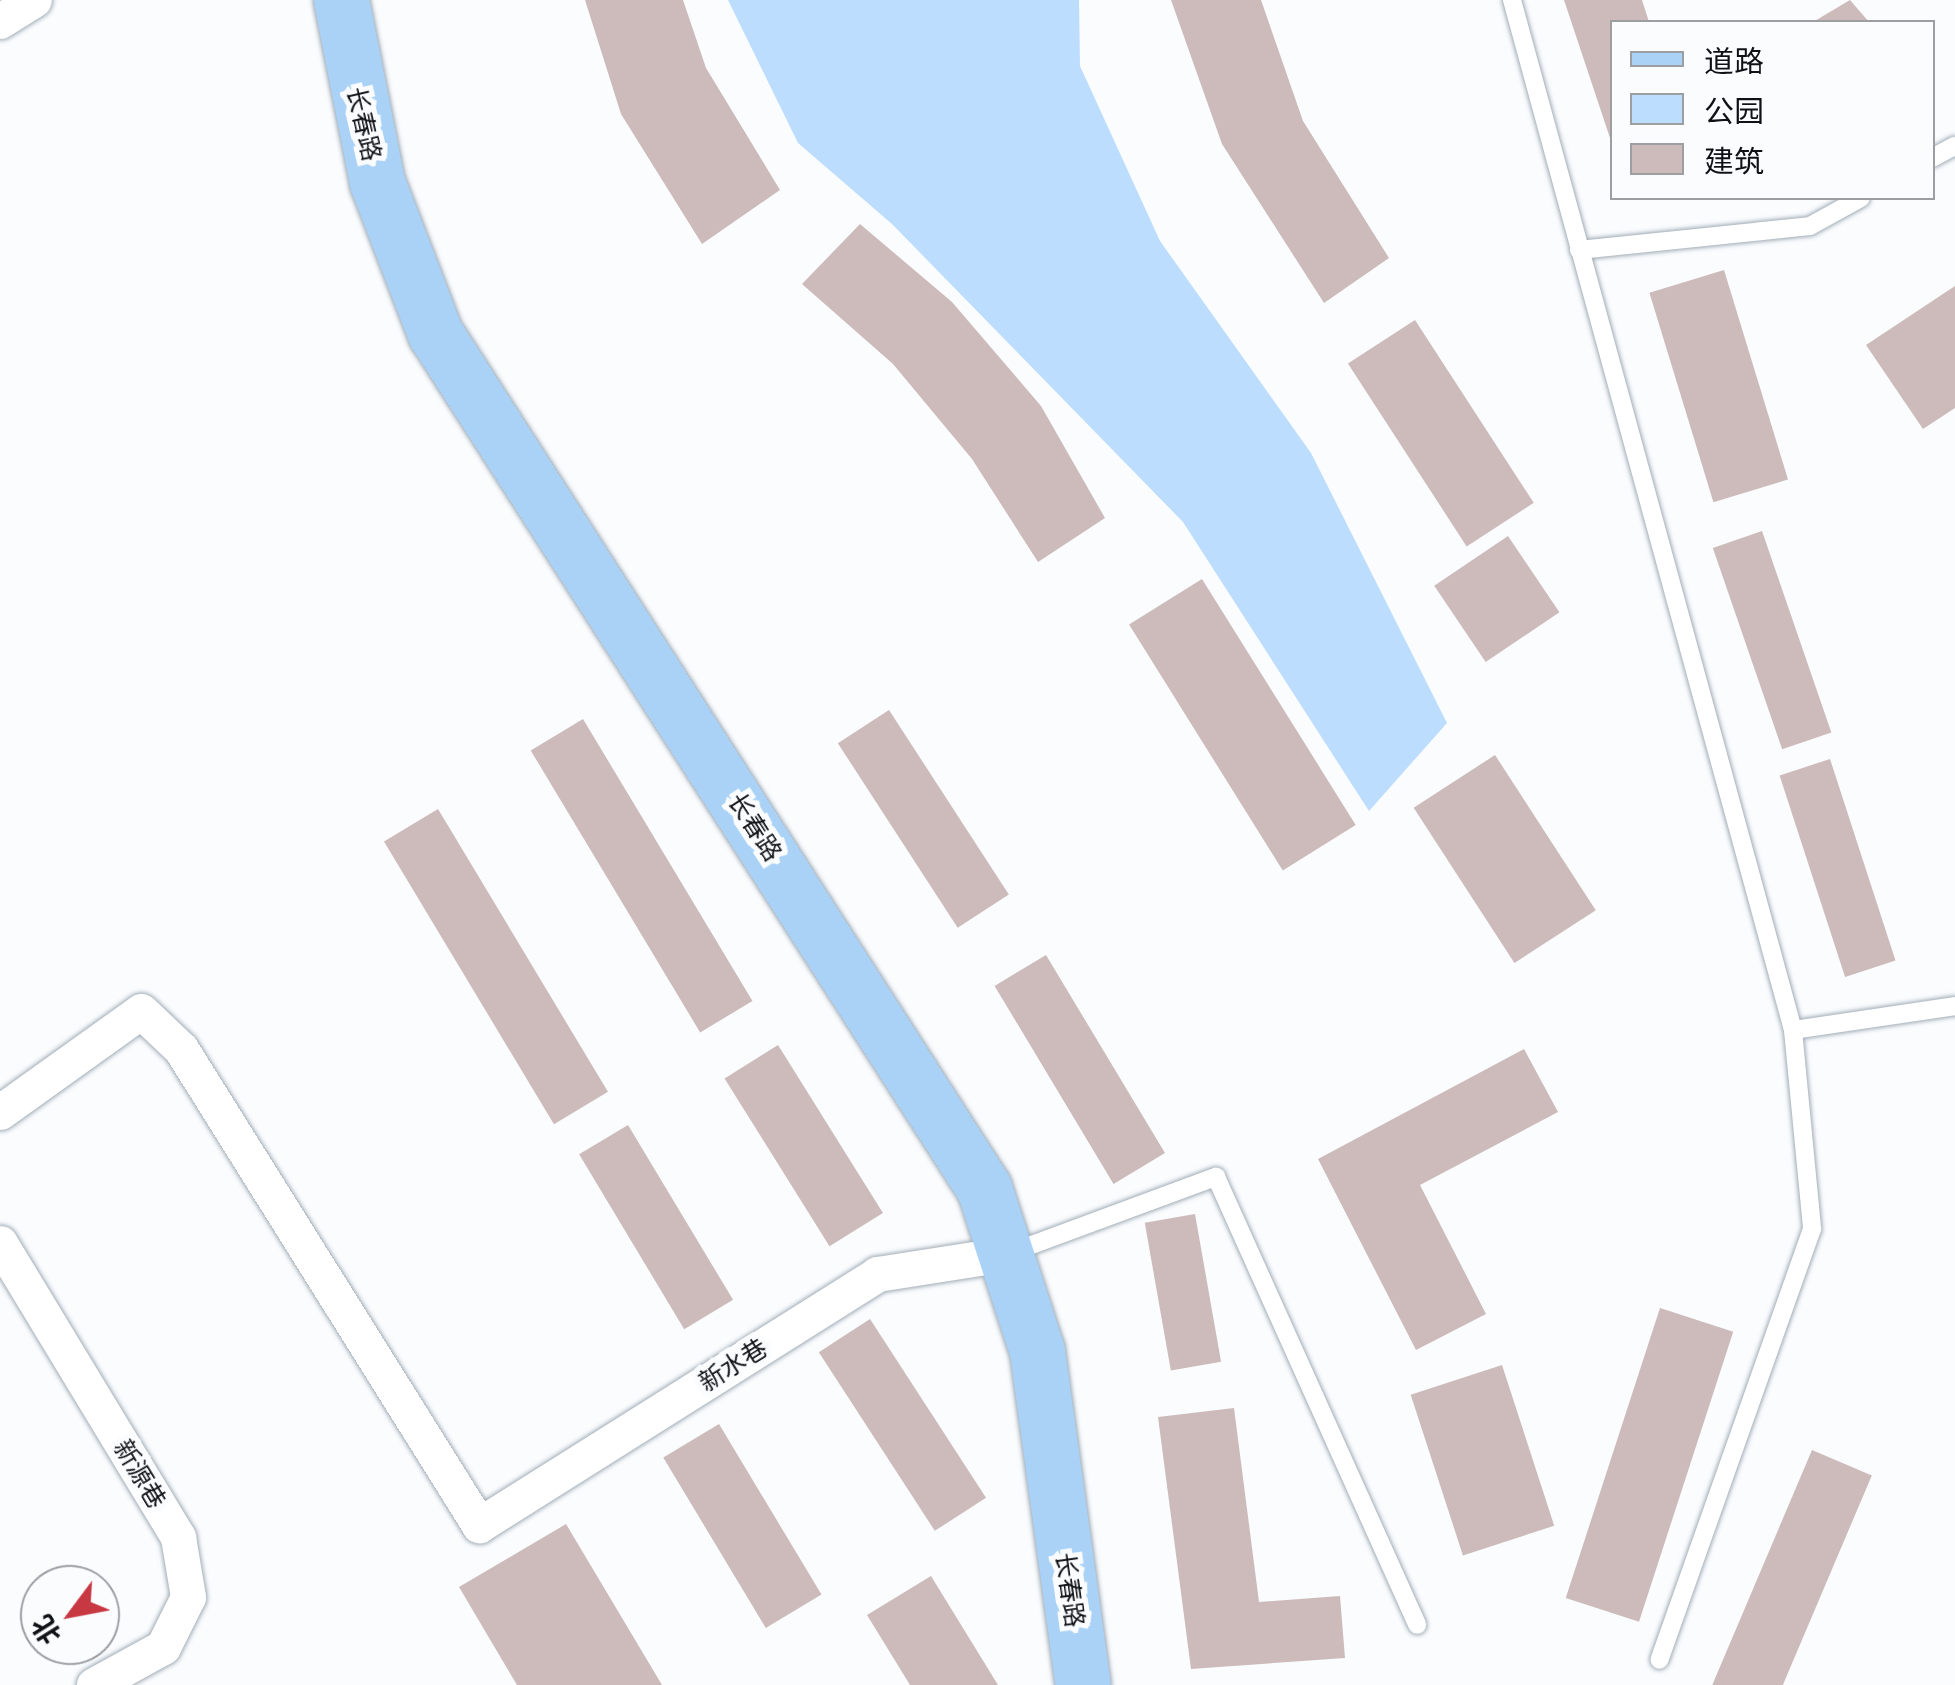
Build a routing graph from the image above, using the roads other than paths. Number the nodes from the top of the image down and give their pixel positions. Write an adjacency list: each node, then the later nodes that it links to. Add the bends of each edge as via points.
1 (34, 0): 4 (street)
2 (341, 0): 11 (main road, 长春路, via 377,182 435,333 948,1126 984,1188)
3 (1512, 0): 6 (lane)
4 (0, 20)
5 (1857, 200): 6 (lane, via 1810,226)
6 (1579, 250): 8 (lane)
7 (1955, 1006): 8 (lane)
8 (1793, 1030): 13 (lane, via 1812,1229)
9 (0, 1112): 11 (street, 新水巷, via 141,1011 181,1049 479,1525 878,1274)
10 (0, 1243): 14 (street, 新源巷, via 178,1537 188,1597 163,1647)
11 (1004, 1254): 12 (lane, via 1216,1177); 15 (main road, 长春路, via 1037,1351)
12 (1417, 1625)
13 (1659, 1660)
14 (94, 1685)
15 (1084, 1685)

